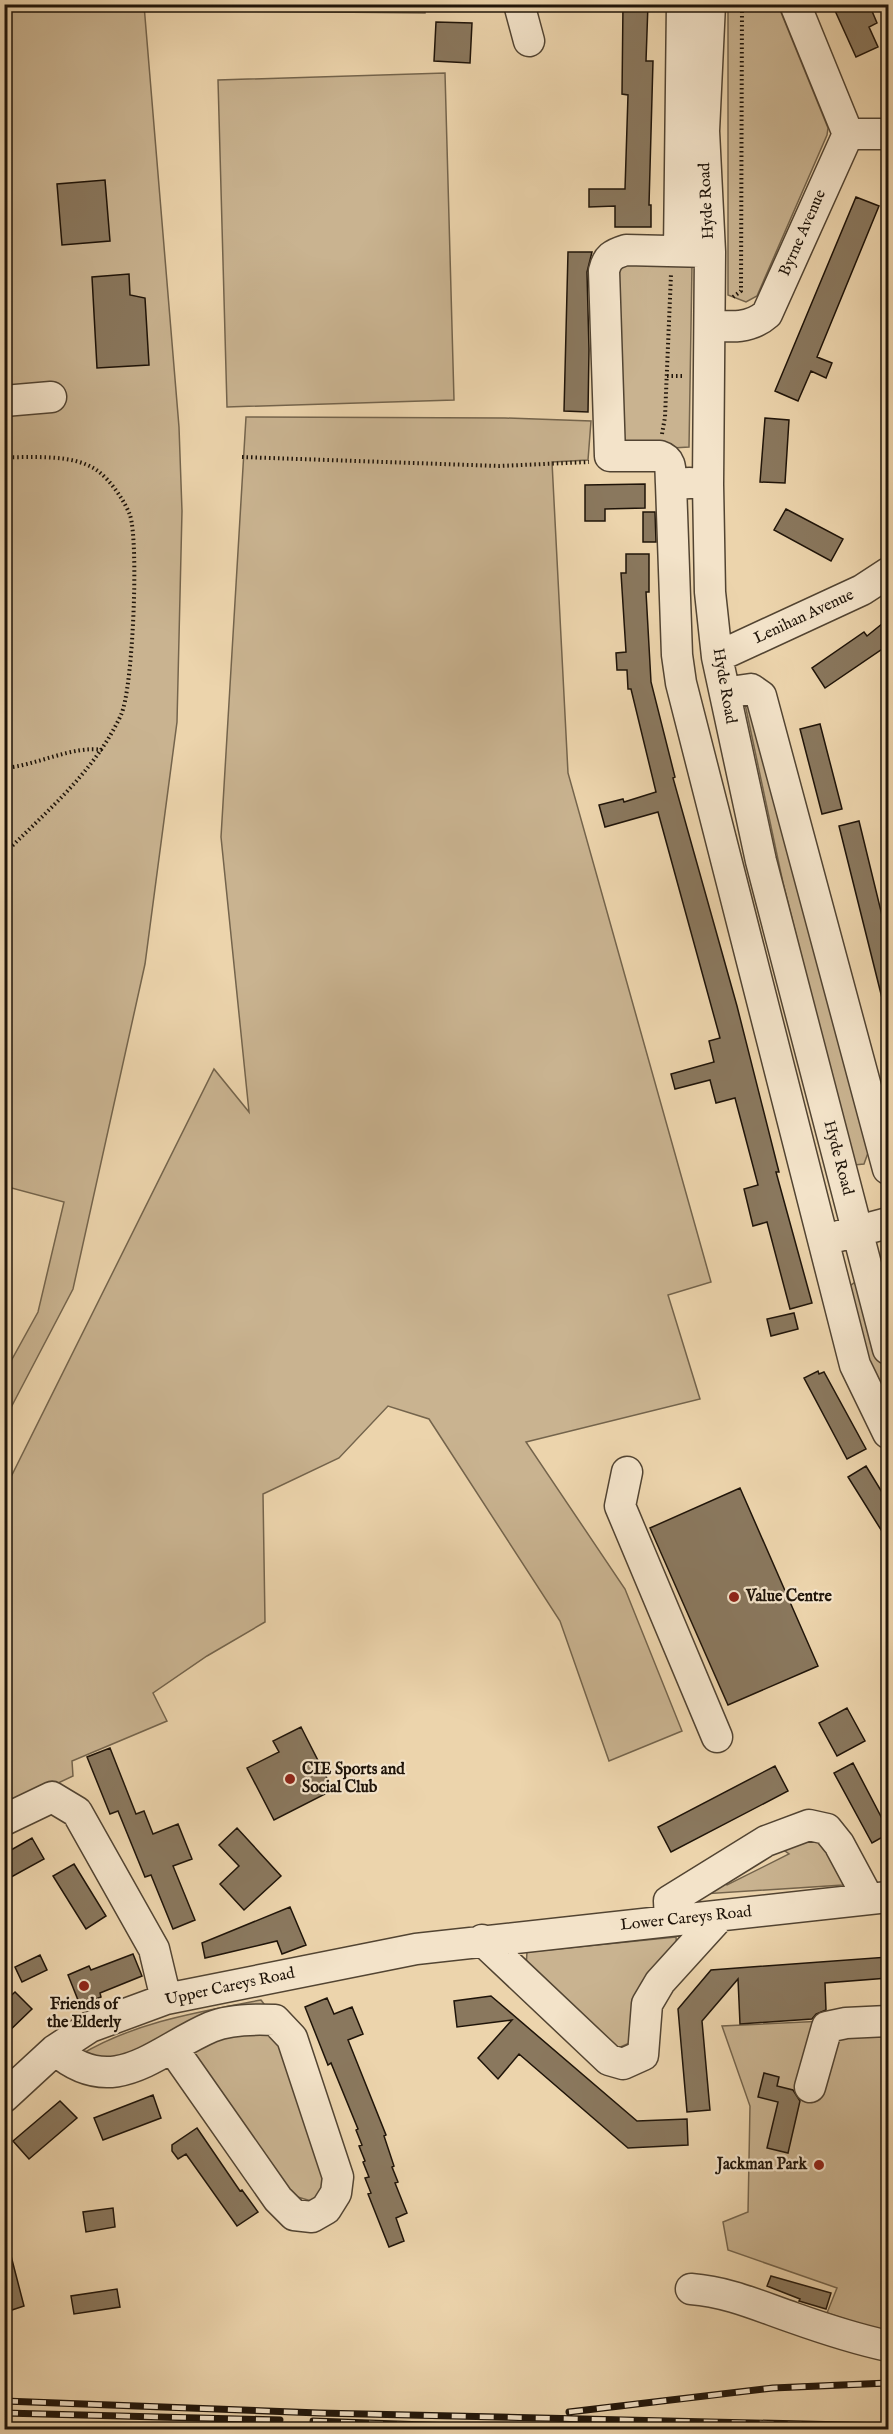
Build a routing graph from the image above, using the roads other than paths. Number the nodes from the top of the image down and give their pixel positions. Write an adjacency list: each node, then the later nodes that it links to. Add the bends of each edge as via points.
1 (519, 4): 5 (street)
2 (682, 4): 8 (street)
3 (710, 4): 9 (street, Hyde Road, via 704,131)
4 (795, 4): 6 (street)
5 (529, 41)
6 (848, 134): 7 (street); 10 (street, Byrne Avenue, via 767,314 748,325)
7 (888, 134)
8 (675, 251): 9 (street); 13 (street, via 626,250 607,260 604,271 610,456 666,458)
9 (710, 252): 10 (street, Hyde Road)
10 (710, 325): 14 (street, Hyde Road)
11 (51, 397): 12 (street)
12 (4, 401)
13 (671, 484): 14 (street); 21 (street, via 681,683)
14 (708, 484): 16 (street, Hyde Road, via 710,592)
15 (888, 573): 16 (street, Lenihan Avenue, via 862,590)
16 (717, 657): 20 (street, Hyde Road, via 761,861)
17 (737, 691): 18 (street, via 751,689 761,696)
18 (888, 1169)
19 (888, 1223): 20 (street)
20 (857, 1230): 21 (street); 22 (street, Hyde Road)
21 (822, 1241): 23 (street, via 855,1365)
22 (888, 1349)
23 (888, 1433)
24 (627, 1472): 25 (street, via 620,1506)
25 (717, 1737)
26 (4, 1820): 31 (street, via 52,1797 77,1812 154,1949)
27 (878, 1897): 28 (street, Lower Careys Road); 29 (street, via 827,1829 809,1825 766,1841 669,1900)
28 (719, 1917): 29 (street, Lower Careys Road); 30 (street, via 660,1982 647,2004 643,2055 623,2064 609,2060)
29 (670, 1920): 30 (street, Lower Careys Road)
30 (482, 1940): 31 (street, Upper Careys Road, via 416,1949)
31 (166, 1999): 34 (street, Upper Careys Road, via 90,2027)
32 (888, 2021): 35 (street, via 846,2022 827,2027)
33 (173, 2049): 33 (street, via 212,2027 252,2019 275,2020 292,2038 338,2177 336,2193 326,2209 312,2217 294,2215 278,2199); 34 (street, via 119,2073 90,2071 69,2062)
34 (55, 2050): 36 (street, Upper Careys Road)
35 (810, 2087)
36 (4, 2097)
37 (691, 2289): 38 (street, via 743,2298 837,2333)
38 (888, 2346)

